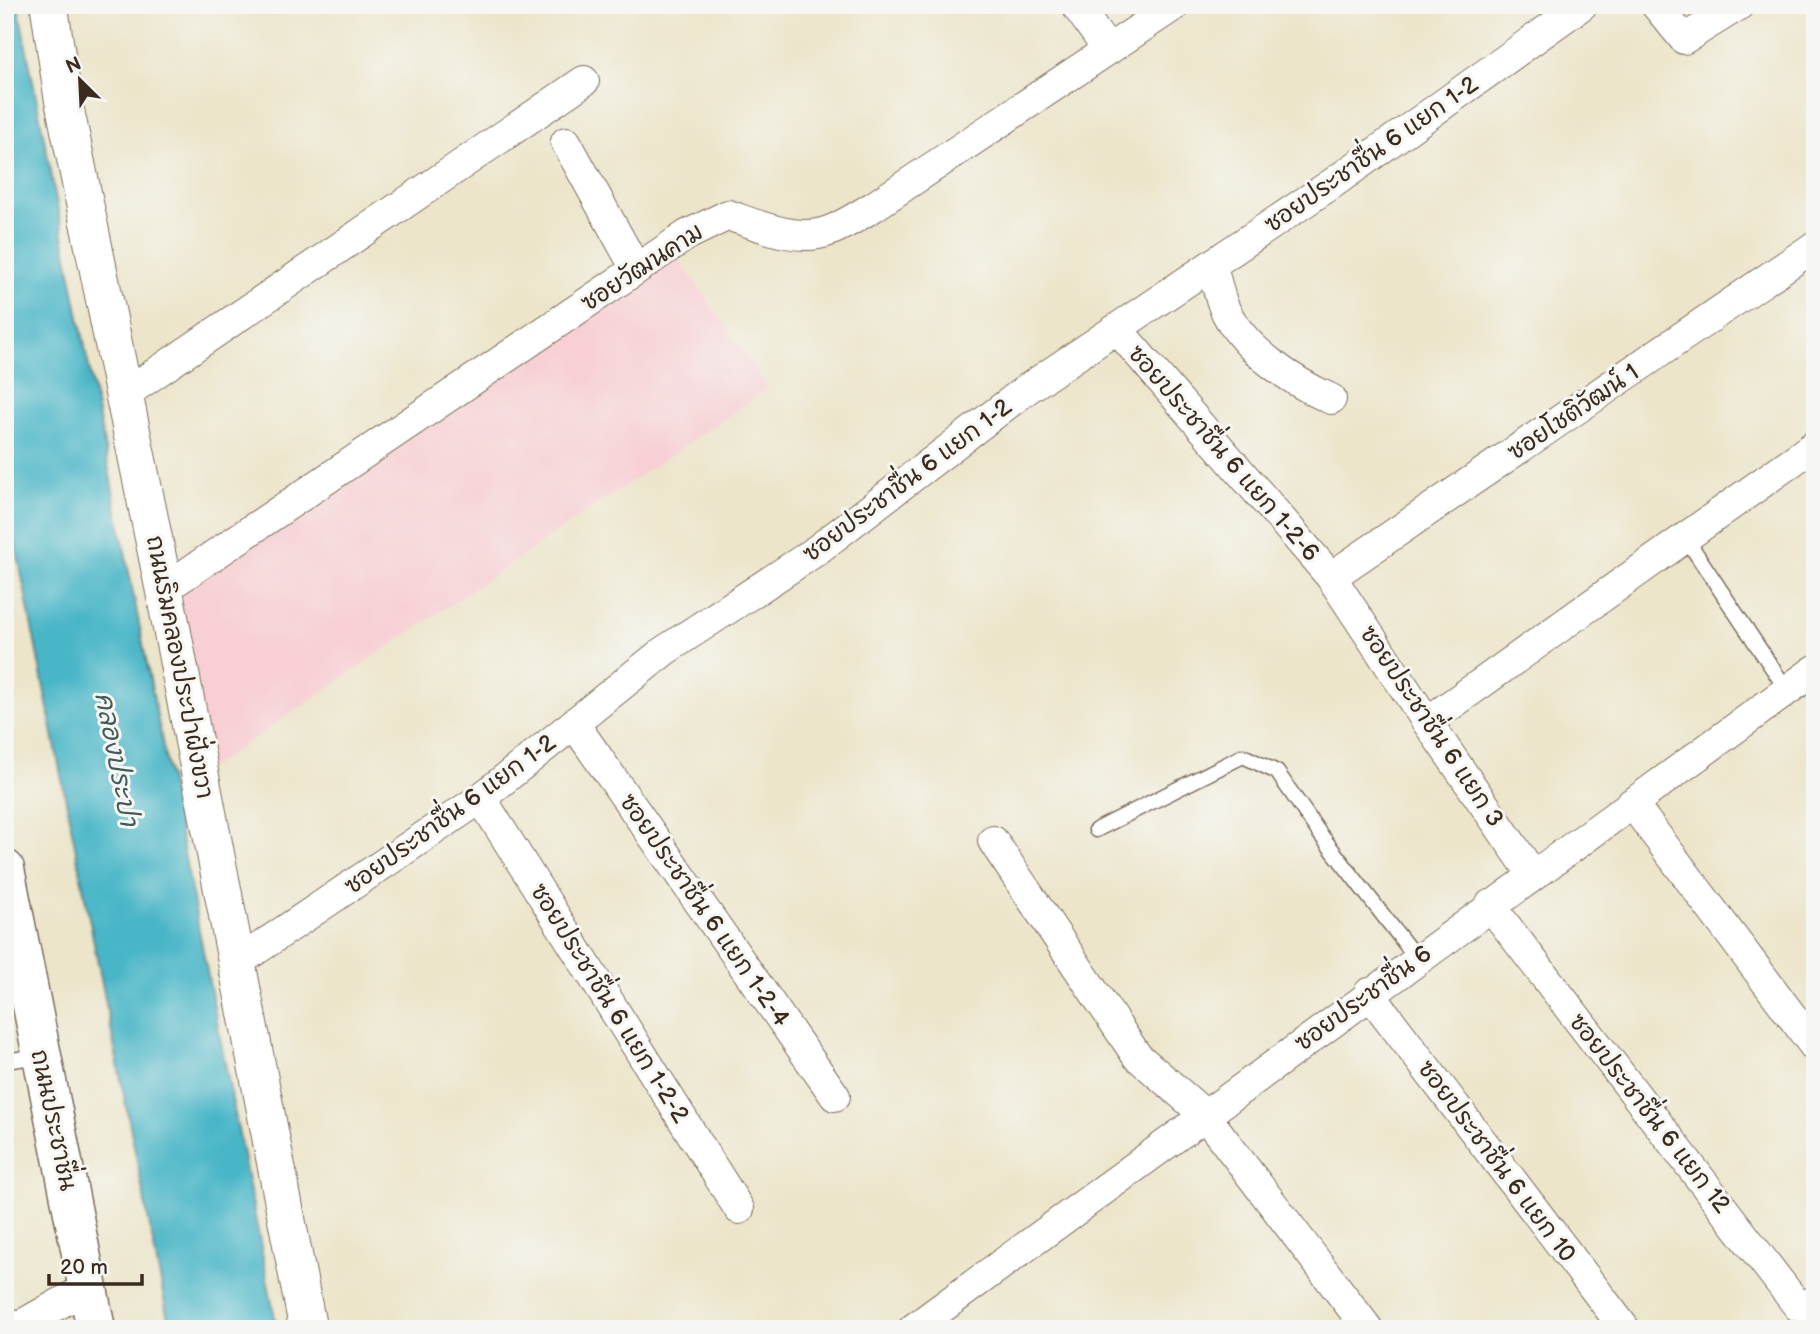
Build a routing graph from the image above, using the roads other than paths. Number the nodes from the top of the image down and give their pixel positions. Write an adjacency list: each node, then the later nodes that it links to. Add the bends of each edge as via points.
1 (49, 5): 14 (street, ถนนริมคลองประปาฝั่งขวา, via 63,98)
2 (1076, 5): 7 (street)
3 (1175, 5): 7 (street, ซอยวัฒนคาม)
4 (1582, 5): 11 (street, ซอยประชาชื่น 6 แยก 1-2)
5 (1656, 5): 6 (street, via 1684,39)
6 (1738, 5)
7 (1108, 50): 12 (street, ซอยวัฒนคาม, via 873,207 827,232 798,234 763,228 728,215 687,235)
8 (584, 81): 14 (street)
9 (566, 142): 12 (street)
10 (1815, 246): 18 (street, ซอยโชติวัฒน์ 1)
11 (1212, 265): 13 (street, ซอยประชาชื่น 6 แยก 1-2); 15 (street, via 1227,313 1247,340 1276,367)
12 (636, 269): 19 (street, ซอยวัฒนคาม)
13 (1116, 329): 18 (street, ซอยประชาชื่น 6 แยก 1-2-6); 23 (street, ซอยประชาชื่น 6 แยก 1-2, via 1016,397 813,553 664,651)
14 (125, 394): 19 (street, ถนนริมคลองประปาฝั่งขวา)
15 (1331, 399)
16 (1815, 445): 17 (street)
17 (1685, 537): 21 (lane); 22 (street)
18 (1331, 577): 22 (street, ซอยประชาชื่น 6 แยก 3)
19 (164, 589): 32 (street, ถนนริมคลองประปาฝั่งขวา)
20 (1815, 670): 21 (street, ซอยประชาชื่น 6)
21 (1787, 690): 25 (street, ซอยประชาชื่น 6)
22 (1427, 722): 29 (street, ซอยประชาชื่น 6 แยก 3)
23 (575, 724): 24 (street, ซอยประชาชื่น 6 แยก 1-2); 36 (street, ซอยประชาชื่น 6 แยก 1-2-4)
24 (481, 798): 32 (street, ซอยประชาชื่น 6 แยก 1-2); 38 (street, ซอยประชาชื่น 6 แยก 1-2-2)
25 (1632, 803): 29 (street, ซอยประชาชื่น 6); 34 (street)
26 (1096, 830): 31 (lane, via 1243,756 1277,772)
27 (993, 841): 37 (street, via 1136,1056)
28 (5, 869): 35 (main road, ถนนประชาชื่น)
29 (1533, 874): 30 (street, ซอยประชาชื่น 6)
30 (1490, 905): 31 (street, ซอยประชาชื่น 6); 40 (street, ซอยประชาชื่น 6 แยก 12, via 1798,1306)
31 (1417, 959): 33 (street, ซอยประชาชื่น 6)
32 (238, 962): 43 (street, ถนนริมคลองประปาฝั่งขวา)
33 (1369, 993): 37 (street, ซอยประชาชื่น 6); 46 (street, ซอยประชาชื่น 6 แยก 10)
34 (1815, 1047)
35 (23, 1058): 39 (main road, ถนนประชาชื่น)
36 (835, 1096)
37 (1204, 1114): 44 (street, ซอยประชาชื่น 6); 45 (street)
38 (739, 1209)
39 (89, 1287): 41 (street); 42 (main road, ถนนประชาชื่น)
40 (1815, 1300)
41 (13, 1329)
42 (96, 1329)
43 (308, 1329)
44 (913, 1329)
45 (1368, 1329)
46 (1625, 1329)

